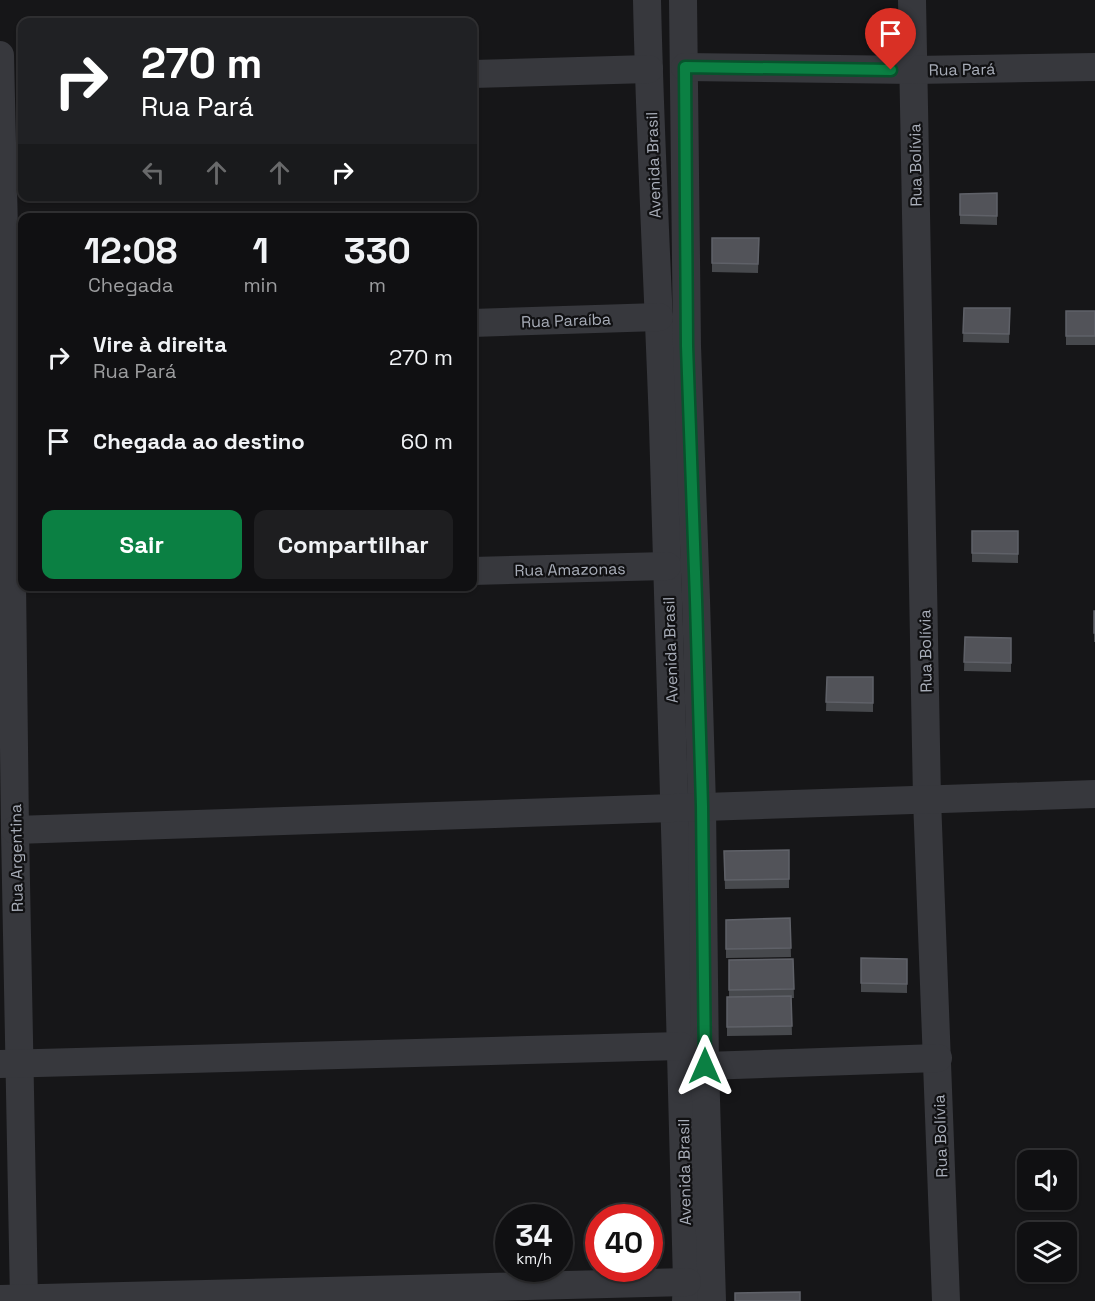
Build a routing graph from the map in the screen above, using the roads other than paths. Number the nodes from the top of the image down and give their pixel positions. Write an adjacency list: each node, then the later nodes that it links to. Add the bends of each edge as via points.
1 (647, 0): 7 (street, Avenida Brasil)
2 (683, 0): 5 (street, Avenida Brasil)
3 (912, 0): 8 (street, Rua Bolívia)
4 (0, 55): 11 (street, Rua Argentina)
5 (685, 67): 7 (street, via 671,83 662,83); 8 (street, Rua Pará); 20 (street, Avenida Brasil, via 687,346 696,600)
6 (1095, 67): 8 (street, Rua Pará)
7 (649, 69): 9 (street); 12 (street, Avenida Brasil)
8 (914, 70): 19 (street, Rua Bolívia)
9 (477, 74)
10 (18, 85): 11 (street)
11 (0, 86): 14 (street, Rua Argentina)
12 (659, 317): 13 (street, Rua Paraíba); 15 (street, Avenida Brasil)
13 (477, 323)
14 (9, 337): 17 (street, Rua Argentina)
15 (667, 566): 16 (street, Rua Amazonas); 20 (street, Avenida Brasil)
16 (477, 571)
17 (11, 582): 21 (street, Rua Argentina)
18 (1095, 794): 19 (street)
19 (927, 799): 20 (street); 23 (street, Rua Bolívia)
20 (688, 807): 21 (street); 22 (street, Avenida Brasil); 25 (street, Avenida Brasil)
21 (15, 830): 24 (street, Rua Argentina)
22 (681, 1046): 24 (street); 26 (street, Avenida Brasil)
23 (938, 1058): 25 (street); 29 (street, Rua Bolívia)
24 (10, 1064): 27 (street, Rua Argentina)
25 (705, 1066): 28 (street, Avenida Brasil)
26 (687, 1291): 27 (street)
27 (16, 1300)
28 (712, 1301)
29 (946, 1301)

